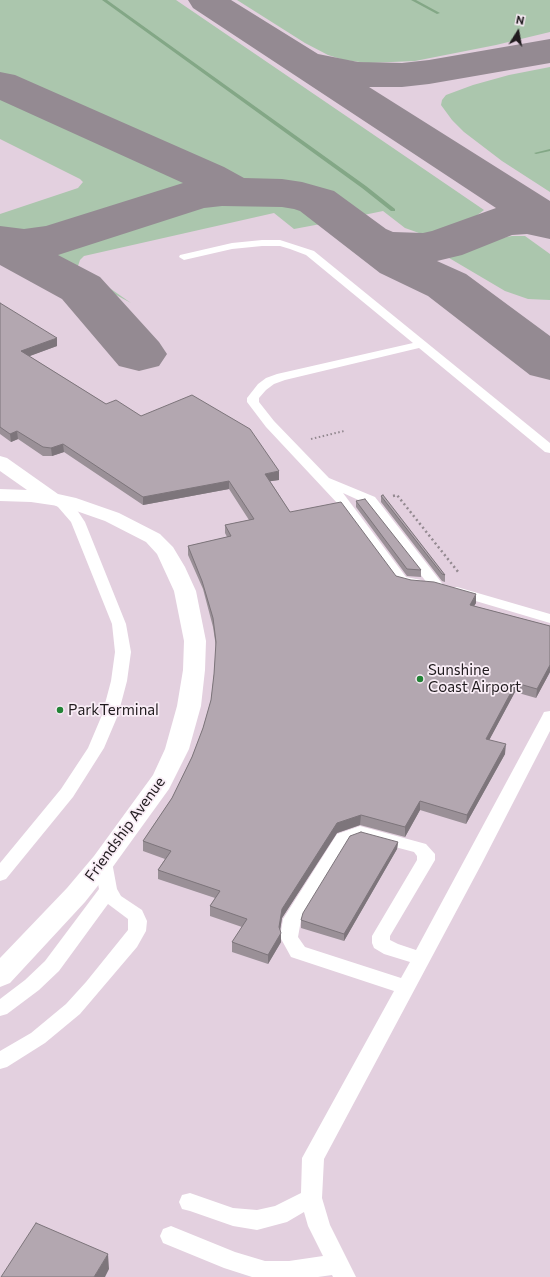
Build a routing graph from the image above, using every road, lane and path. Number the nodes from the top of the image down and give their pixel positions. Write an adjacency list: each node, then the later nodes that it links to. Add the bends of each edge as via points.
1 (184, 257): 2 (lane, via 232,246 262,243 280,243 294,247 310,253)
2 (421, 344): 3 (lane); 5 (lane, via 281,377 262,387 253,398 253,402 270,424)
3 (550, 449)
4 (0, 462): 7 (street)
5 (323, 480): 8 (lane, via 370,500); 8 (lane, via 343,501 401,580)
6 (0, 495): 7 (street, Friendship Avenue)
7 (52, 498): 11 (street, Friendship Avenue, via 112,517 146,533 160,544 175,567 185,591 195,641 189,706 177,749 157,789); 12 (lane, via 72,512 78,522 111,603 122,637 120,674 110,715 96,748 67,793)
8 (436, 585): 9 (lane)
9 (550, 619)
10 (550, 716): 14 (lane)
11 (103, 862): 13 (lane); 15 (street, Friendship Avenue, via 76,895)
12 (0, 875)
13 (108, 890): 17 (lane, via 52,966 32,985); 18 (lane, via 115,901 136,915 137,931 73,1009 38,1038)
14 (421, 958): 16 (lane); 16 (lane, via 391,949 382,943 381,936 423,865 426,854 420,848 360,832 343,838 292,919 289,937 298,952)
15 (0, 976)
16 (405, 987): 19 (lane, via 313,1158)
17 (0, 1008)
18 (0, 1061)
19 (311, 1198): 20 (lane, via 279,1215 257,1220 233,1217); 22 (lane, via 319,1226)
20 (190, 1202)
21 (171, 1236): 22 (lane, via 232,1261 265,1271)
22 (342, 1271)

